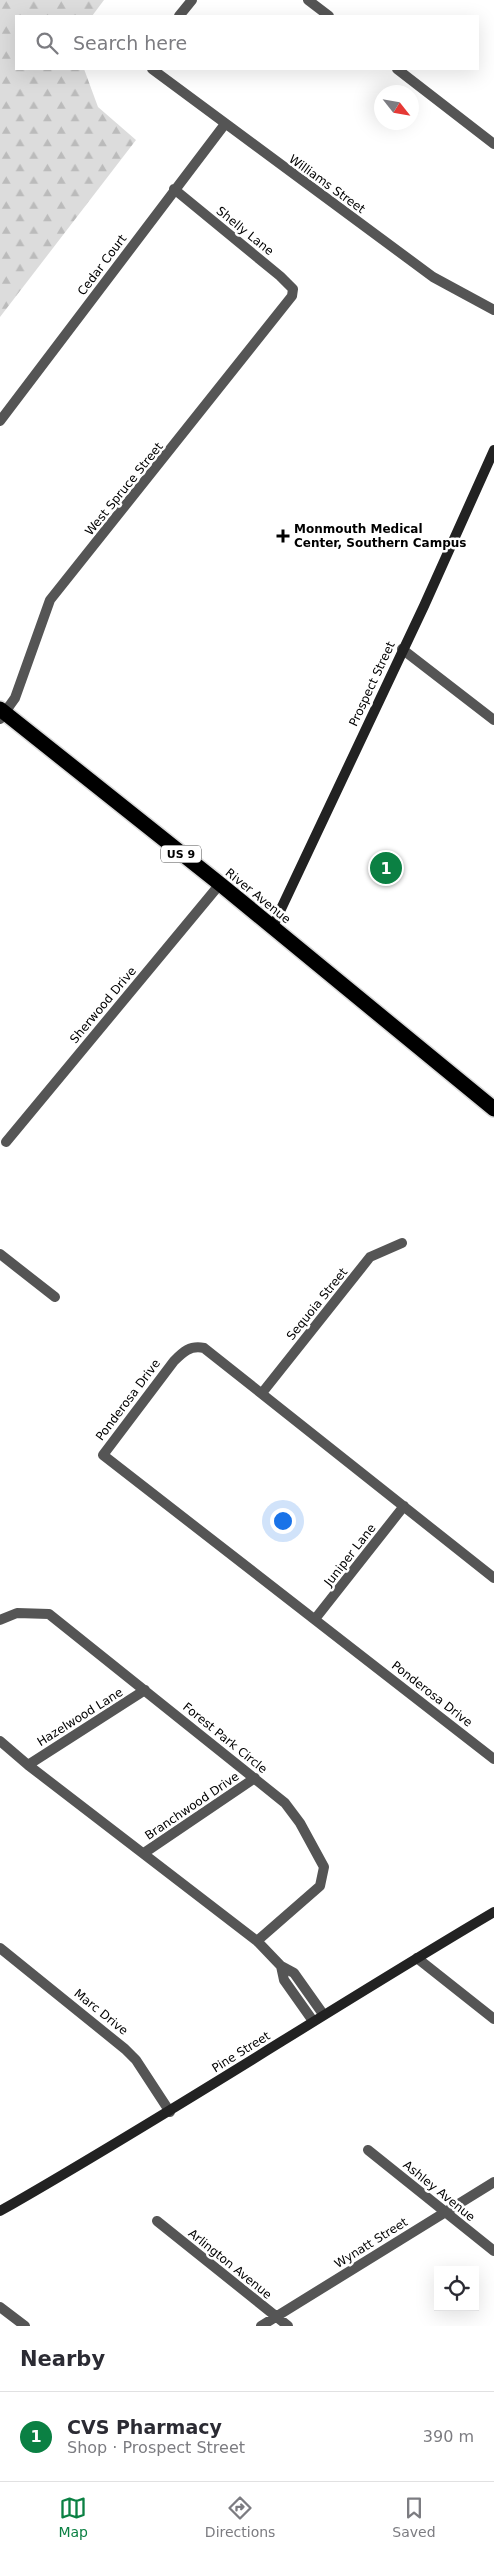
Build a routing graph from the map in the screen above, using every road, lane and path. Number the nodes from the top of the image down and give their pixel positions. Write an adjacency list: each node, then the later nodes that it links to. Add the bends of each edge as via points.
1 (192, 0): 3 (street)
2 (308, 0): 4 (street)
3 (180, 15)
4 (328, 15)
5 (153, 70): 7 (street, Williams Street)
6 (398, 70): 8 (street)
7 (225, 124): 9 (street, Cedar Court); 11 (street, Williams Street, via 433,277)
8 (494, 144)
9 (174, 189): 10 (street, Shelly Lane, via 280,276 293,289); 12 (street, Cedar Court)
10 (292, 296): 15 (street, West Spruce Street, via 50,600 18,690)
11 (494, 310)
12 (0, 421)
13 (494, 450): 14 (street, Prospect Street)
14 (402, 649): 16 (street); 18 (street, Prospect Street)
15 (2, 714): 17 (highway, River Avenue / US 9)
16 (494, 720)
17 (220, 884): 18 (highway, River Avenue / US 9); 20 (street, Sherwood Drive)
18 (272, 928): 19 (highway, River Avenue / US 9)
19 (494, 1108)
20 (6, 1142)
21 (402, 1243): 24 (street, Sequoia Street, via 370,1257)
22 (0, 1254): 23 (street)
23 (55, 1297)
24 (262, 1393): 25 (street, Ponderosa Drive); 27 (street, Ponderosa Drive, via 204,1348 195,1346 174,1361 103,1455)
25 (404, 1506): 26 (street, Ponderosa Drive); 27 (street, Juniper Lane)
26 (494, 1578)
27 (315, 1619): 31 (street, Ponderosa Drive)
28 (0, 1620): 29 (street, Forest Park Circle, via 18,1613 48,1614)
29 (145, 1690): 32 (street, Hazelwood Lane); 33 (street, Forest Park Circle)
30 (0, 1741): 32 (street)
31 (494, 1759)
32 (28, 1764): 34 (street)
33 (255, 1778): 34 (street, Branchwood Drive); 36 (street, Forest Park Circle, via 286,1803 324,1867 320,1886)
34 (144, 1853): 36 (street)
35 (494, 1912): 38 (street, Pine Street)
36 (257, 1941): 39 (street)
37 (0, 1948): 43 (street, Marc Drive, via 126,2048)
38 (417, 1958): 40 (street, Pine Street); 41 (street)
39 (281, 1966): 40 (street, via 294,1973); 42 (street, via 284,1980)
40 (323, 2014): 42 (street, Pine Street)
41 (494, 2019)
42 (313, 2021): 43 (street, Pine Street)
43 (170, 2112): 46 (street, Pine Street)
44 (368, 2150): 47 (street, Ashley Avenue)
45 (494, 2182): 47 (street, Wynatt Street)
46 (0, 2211)
47 (446, 2212): 49 (street, Ashley Avenue); 51 (street, Wynatt Street)
48 (157, 2221): 51 (street, Arlington Avenue)
49 (494, 2251)
50 (0, 2307): 52 (street)
51 (276, 2316): 53 (street, Wynatt Street); 54 (street, Arlington Avenue)
52 (25, 2326)
53 (261, 2326)
54 (288, 2326)

